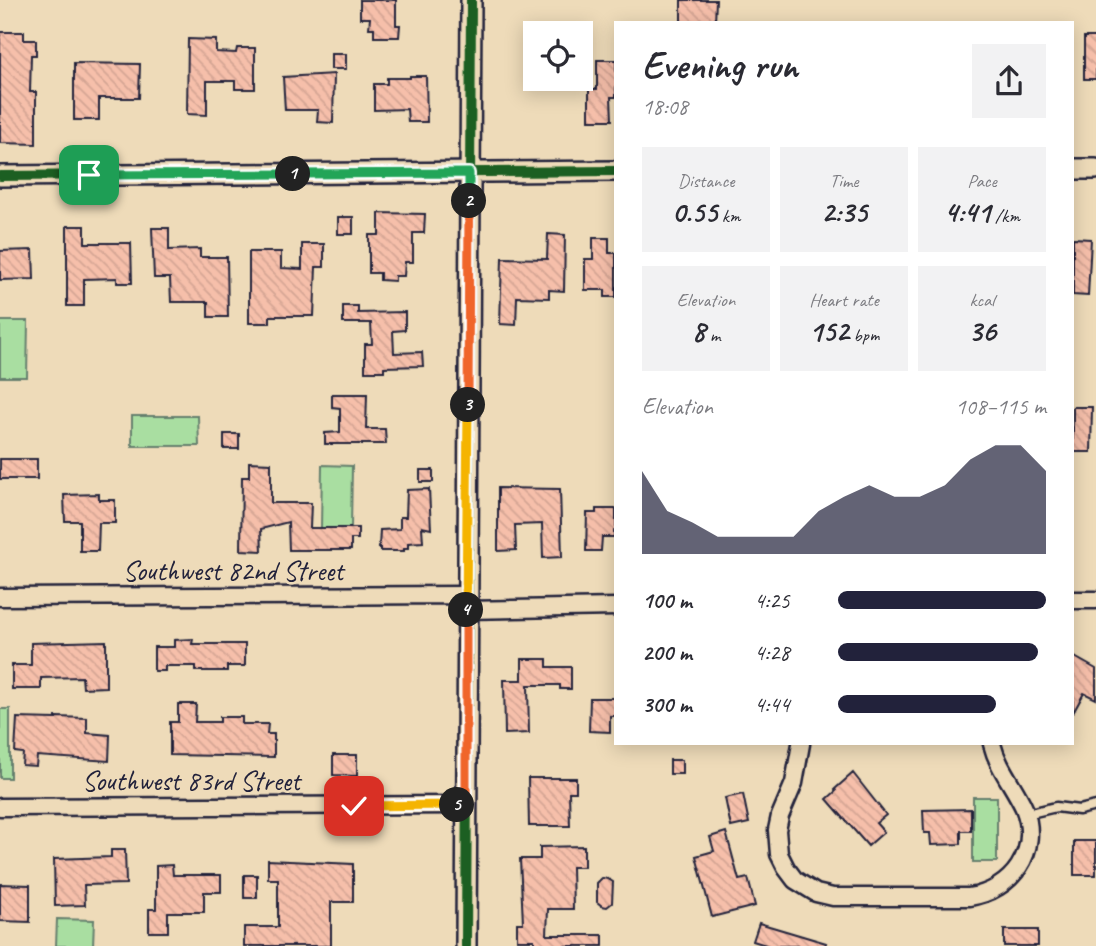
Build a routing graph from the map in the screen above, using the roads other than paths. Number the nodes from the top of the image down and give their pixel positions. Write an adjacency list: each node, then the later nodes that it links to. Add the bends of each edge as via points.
1 (471, 0): 5 (street)
2 (1074, 169): 3 (street)
3 (1096, 169)
4 (614, 171): 5 (street)
5 (469, 173): 6 (street); 10 (street)
6 (0, 176)
7 (0, 597): 10 (street, Southwest 82nd Street)
8 (1074, 600): 9 (street)
9 (1096, 600)
10 (466, 602): 11 (street, Southwest 82nd Street); 14 (street)
11 (614, 607)
12 (801, 745): 17 (street, via 794,783 777,830 779,854 801,885 824,896 969,897 985,893 1003,885 1025,854)
13 (992, 745): 17 (street)
14 (466, 805): 16 (street, Southwest 83rd Street); 18 (street)
15 (1096, 806): 17 (lane, via 1079,810 1056,807)
16 (0, 807)
17 (1026, 814)
18 (466, 946)

